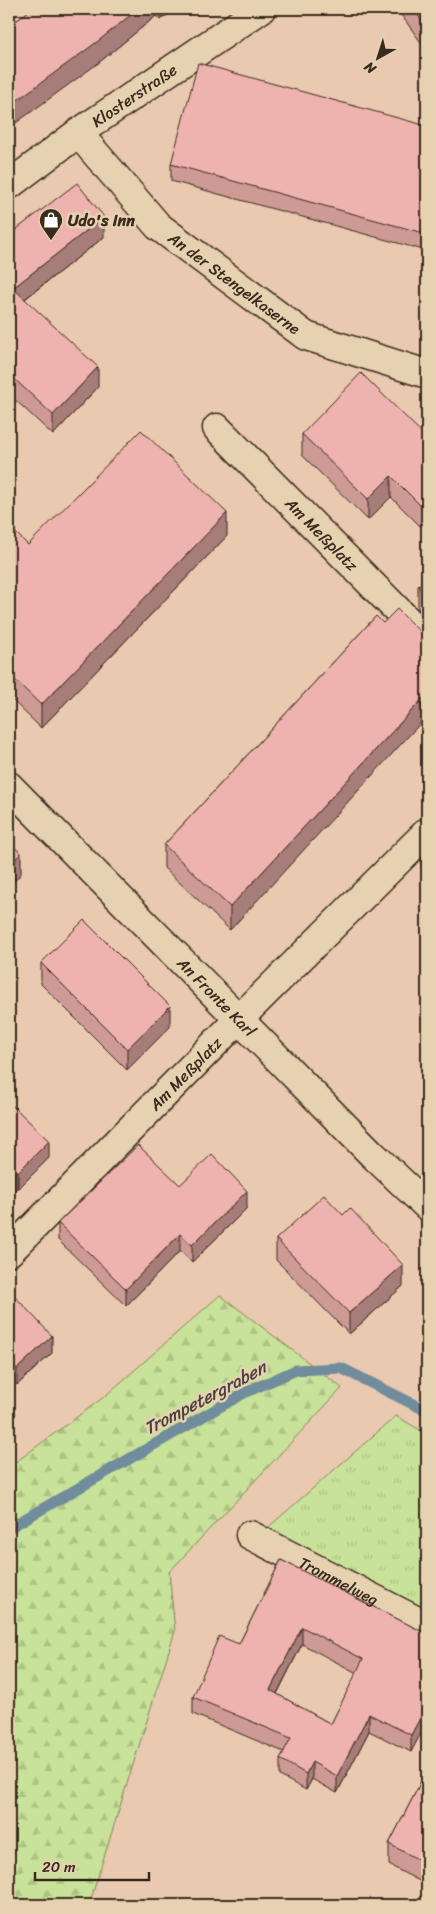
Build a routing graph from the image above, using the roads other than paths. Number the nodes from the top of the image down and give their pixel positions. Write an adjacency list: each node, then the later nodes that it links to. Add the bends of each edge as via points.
1 (261, 9): 2 (street, Klosterstraße)
2 (78, 133): 3 (street, Klosterstraße); 4 (street, An der Stengelkaserne, via 158,226 306,336)
3 (9, 185)
4 (427, 374)
5 (217, 428): 6 (street, Am Meßplatz)
6 (427, 640)
7 (9, 786): 9 (street, An Fronte Karl)
8 (427, 832): 9 (street, Am Meßplatz)
9 (240, 1018): 10 (street, An Fronte Karl); 11 (street, Am Meßplatz)
10 (427, 1206)
11 (9, 1252)
12 (250, 1535): 13 (street, Trommelweg)
13 (427, 1626)

